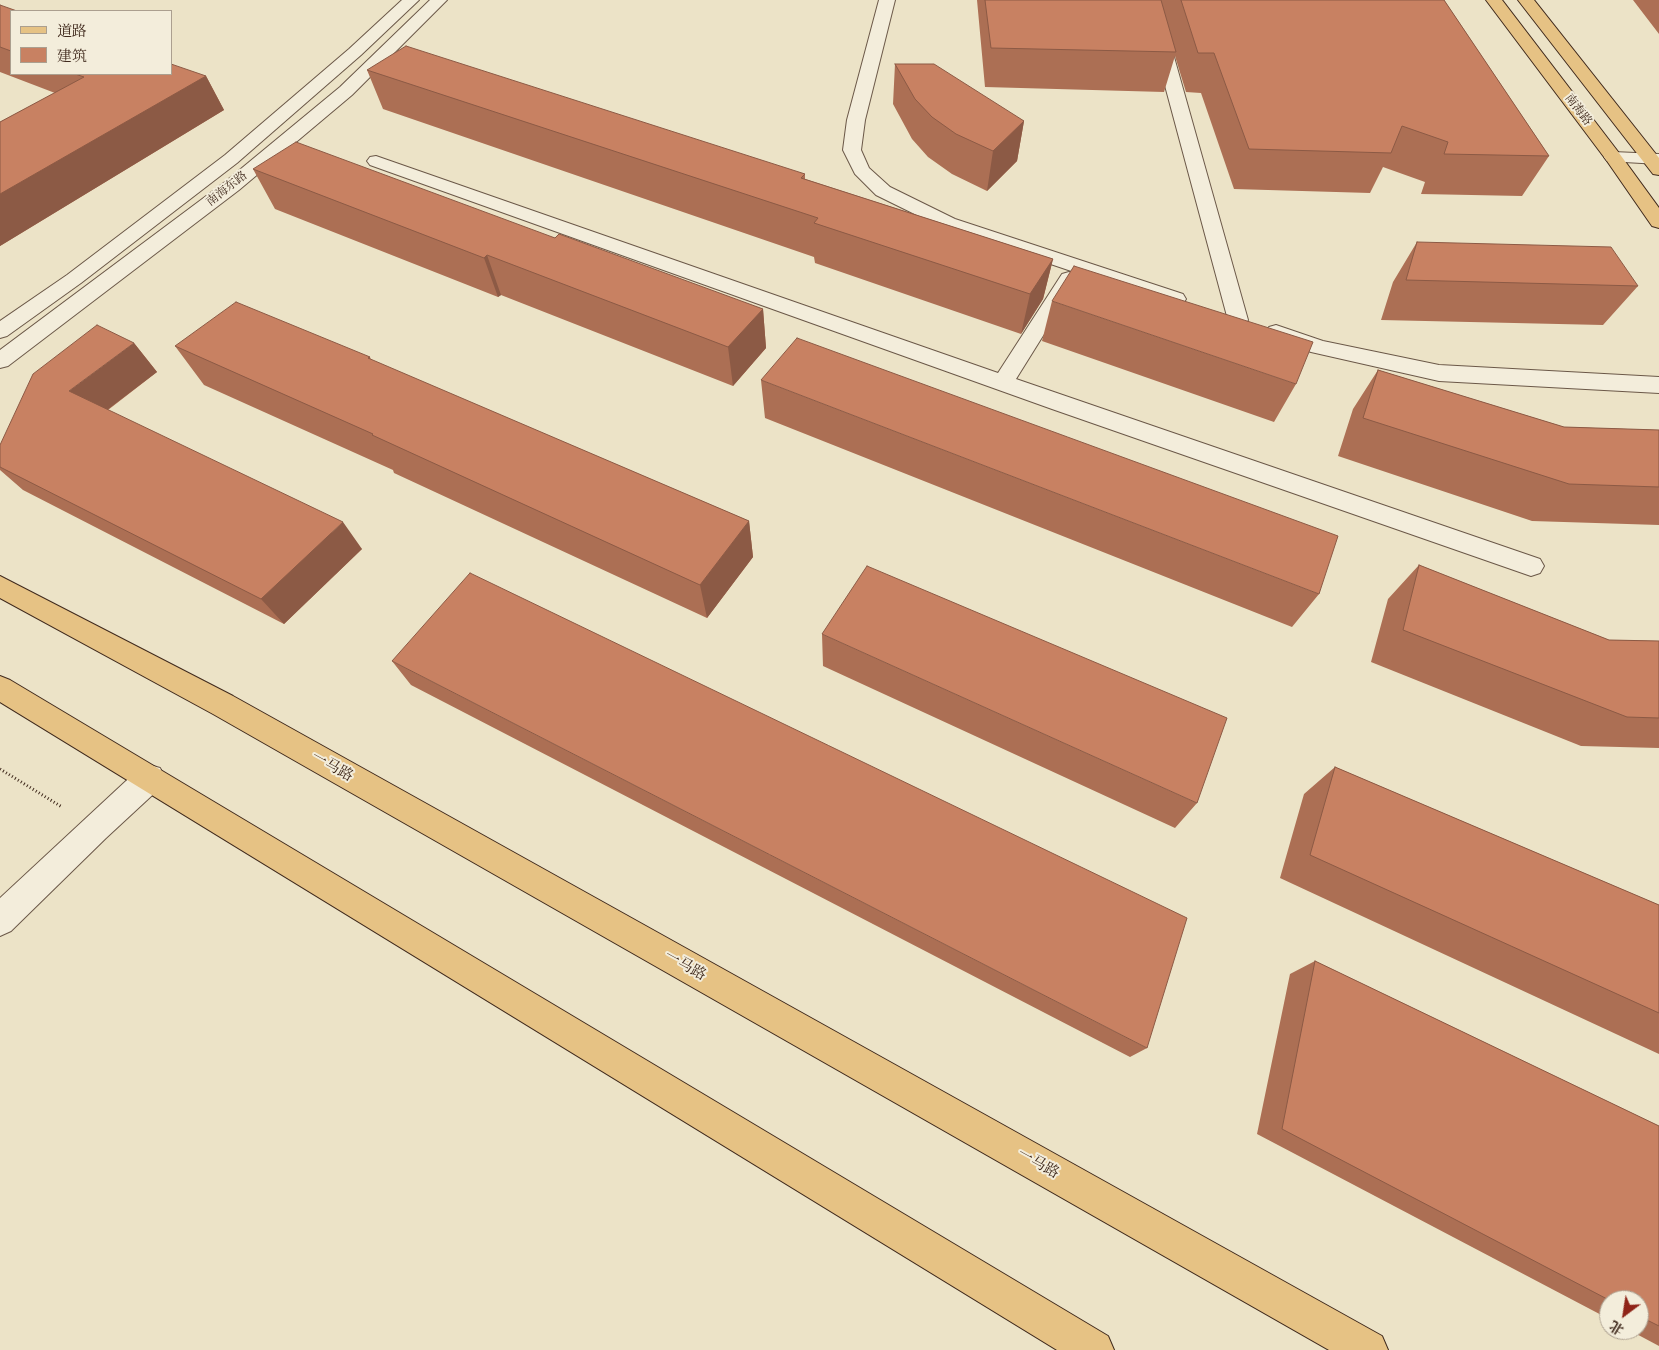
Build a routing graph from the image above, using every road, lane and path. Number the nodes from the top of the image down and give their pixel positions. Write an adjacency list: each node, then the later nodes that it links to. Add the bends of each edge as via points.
1 (411, 0): 13 (street, 南海东路, via 231,159)
2 (439, 0): 14 (street, 南海东路, via 346,91 232,186)
3 (887, 0): 11 (street, via 856,120 852,150 861,170 883,191 948,223)
4 (1150, 0): 16 (street, via 1228,316 1319,347 1439,373)
5 (1494, 0): 7 (main road, 南海路)
6 (1526, 0): 9 (main road, 南海路)
7 (1613, 157): 9 (street); 10 (main road, 南海路)
8 (376, 161): 15 (street)
9 (1656, 163)
10 (1659, 222)
11 (1077, 266): 12 (street); 15 (street)
12 (1191, 304)
13 (0, 332)
14 (0, 361)
15 (1003, 382): 17 (street)
16 (1659, 385)
17 (1531, 566)
18 (0, 586): 25 (main road, 一马路, via 232,710)
19 (0, 688): 21 (main road)
20 (0, 769): 22 (path)
21 (150, 778): 22 (street); 24 (main road)
22 (95, 828): 23 (street)
23 (0, 920)
24 (1094, 1350)
25 (1368, 1350)

